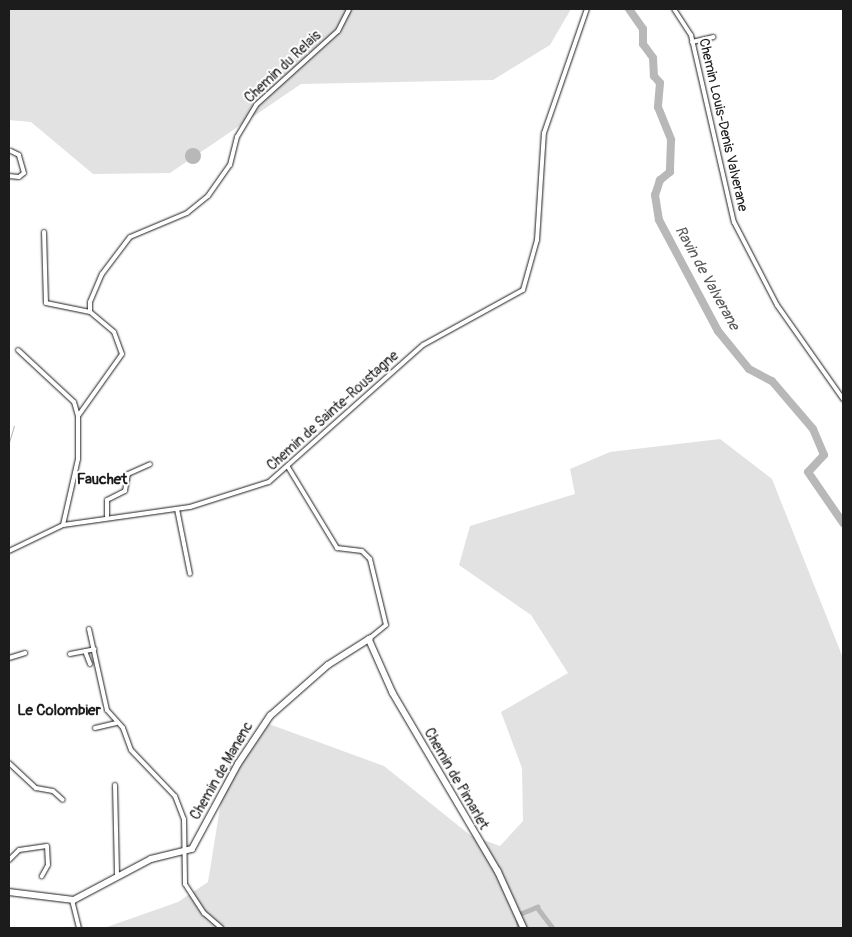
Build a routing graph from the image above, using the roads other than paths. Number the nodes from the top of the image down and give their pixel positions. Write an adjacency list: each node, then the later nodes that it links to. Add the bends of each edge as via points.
1 (349, 9): 9 (street, Chemin du Relais, via 338,31 256,105 238,137 230,166 208,196 187,213 142,228 128,238 102,274 90,302)
2 (587, 9): 14 (street, Chemin de Sainte-Roustagne, via 544,133 537,240 522,290 423,346)
3 (674, 9): 5 (street, Chemin Louis-Denis Valverane, via 687,25)
4 (713, 36): 5 (street)
5 (692, 42): 11 (street, Chemin Louis-Denis Valverane, via 734,222 777,305)
6 (11, 151): 7 (street, via 19,155 24,173 19,178)
7 (9, 176)
8 (44, 232): 9 (street, via 48,305)
9 (90, 312): 12 (street, via 114,332 122,354)
10 (18, 350): 12 (street, via 74,402)
11 (843, 399)
12 (78, 416): 17 (street, via 78,459)
13 (150, 464): 16 (street, via 128,474 125,491 107,500)
14 (288, 467): 15 (street, Chemin de Sainte-Roustagne, via 265,483); 21 (street, Chemin de Manenc, via 337,548 362,551 369,558 386,624)
15 (177, 509): 16 (street, Chemin de Sainte-Roustagne); 19 (street)
16 (106, 516): 17 (street, Chemin de Sainte-Roustagne)
17 (63, 525): 18 (street, Chemin de Sainte-Roustagne)
18 (9, 551)
19 (190, 574)
20 (89, 629): 22 (street)
21 (369, 639): 33 (street, Chemin de Manenc, via 348,649 279,706 253,738 195,845); 41 (street, Chemin de Pimarlet, via 393,693 498,871)
22 (95, 649): 23 (street); 28 (street, via 104,697)
23 (85, 651): 25 (street); 27 (street)
24 (25, 653): 26 (street)
25 (70, 654)
26 (9, 658)
27 (90, 664)
28 (116, 723): 29 (street); 33 (street, via 123,728 131,750 175,796 184,819)
29 (96, 728)
30 (9, 762): 32 (street, via 36,788 53,791)
31 (115, 785): 35 (street)
32 (62, 800)
33 (185, 852): 35 (street, via 164,854); 40 (street, via 185,884 204,913)
34 (9, 860): 36 (street, via 19,850 47,846 48,864)
35 (117, 875): 38 (street)
36 (42, 876)
37 (9, 892): 38 (street)
38 (72, 900): 39 (street)
39 (79, 928)
40 (220, 928)
41 (524, 928)

